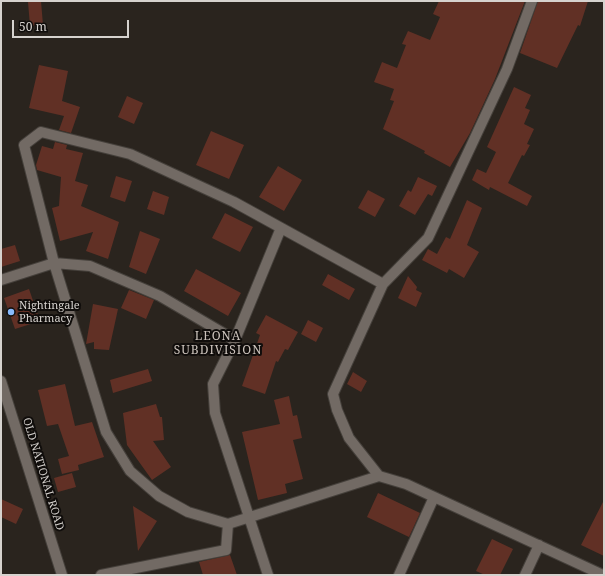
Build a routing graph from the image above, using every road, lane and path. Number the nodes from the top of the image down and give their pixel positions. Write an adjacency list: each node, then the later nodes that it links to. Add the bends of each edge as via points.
1 (532, 1): 5 (street, via 507,68 428,238)
2 (281, 228): 3 (street, via 234,202 130,154 41,132 24,145); 5 (street); 6 (street)
3 (54, 263): 4 (street); 6 (street, via 90,266 160,296); 11 (street, via 106,432 130,471 159,496 188,512)
4 (1, 280)
5 (383, 284): 8 (street, via 333,394 349,438)
6 (235, 340): 10 (street, via 213,384 215,413)
7 (1, 381): 13 (street, OLD NATIONAL ROAD)
8 (379, 476): 9 (street, via 406,484); 10 (street)
9 (434, 497): 12 (street); 16 (street)
10 (248, 518): 11 (street); 15 (street)
11 (228, 524): 14 (street, via 226,550)
12 (539, 545): 17 (street); 18 (street)
13 (62, 575)
14 (102, 575)
15 (268, 575)
16 (399, 575)
17 (525, 575)
18 (603, 575)

